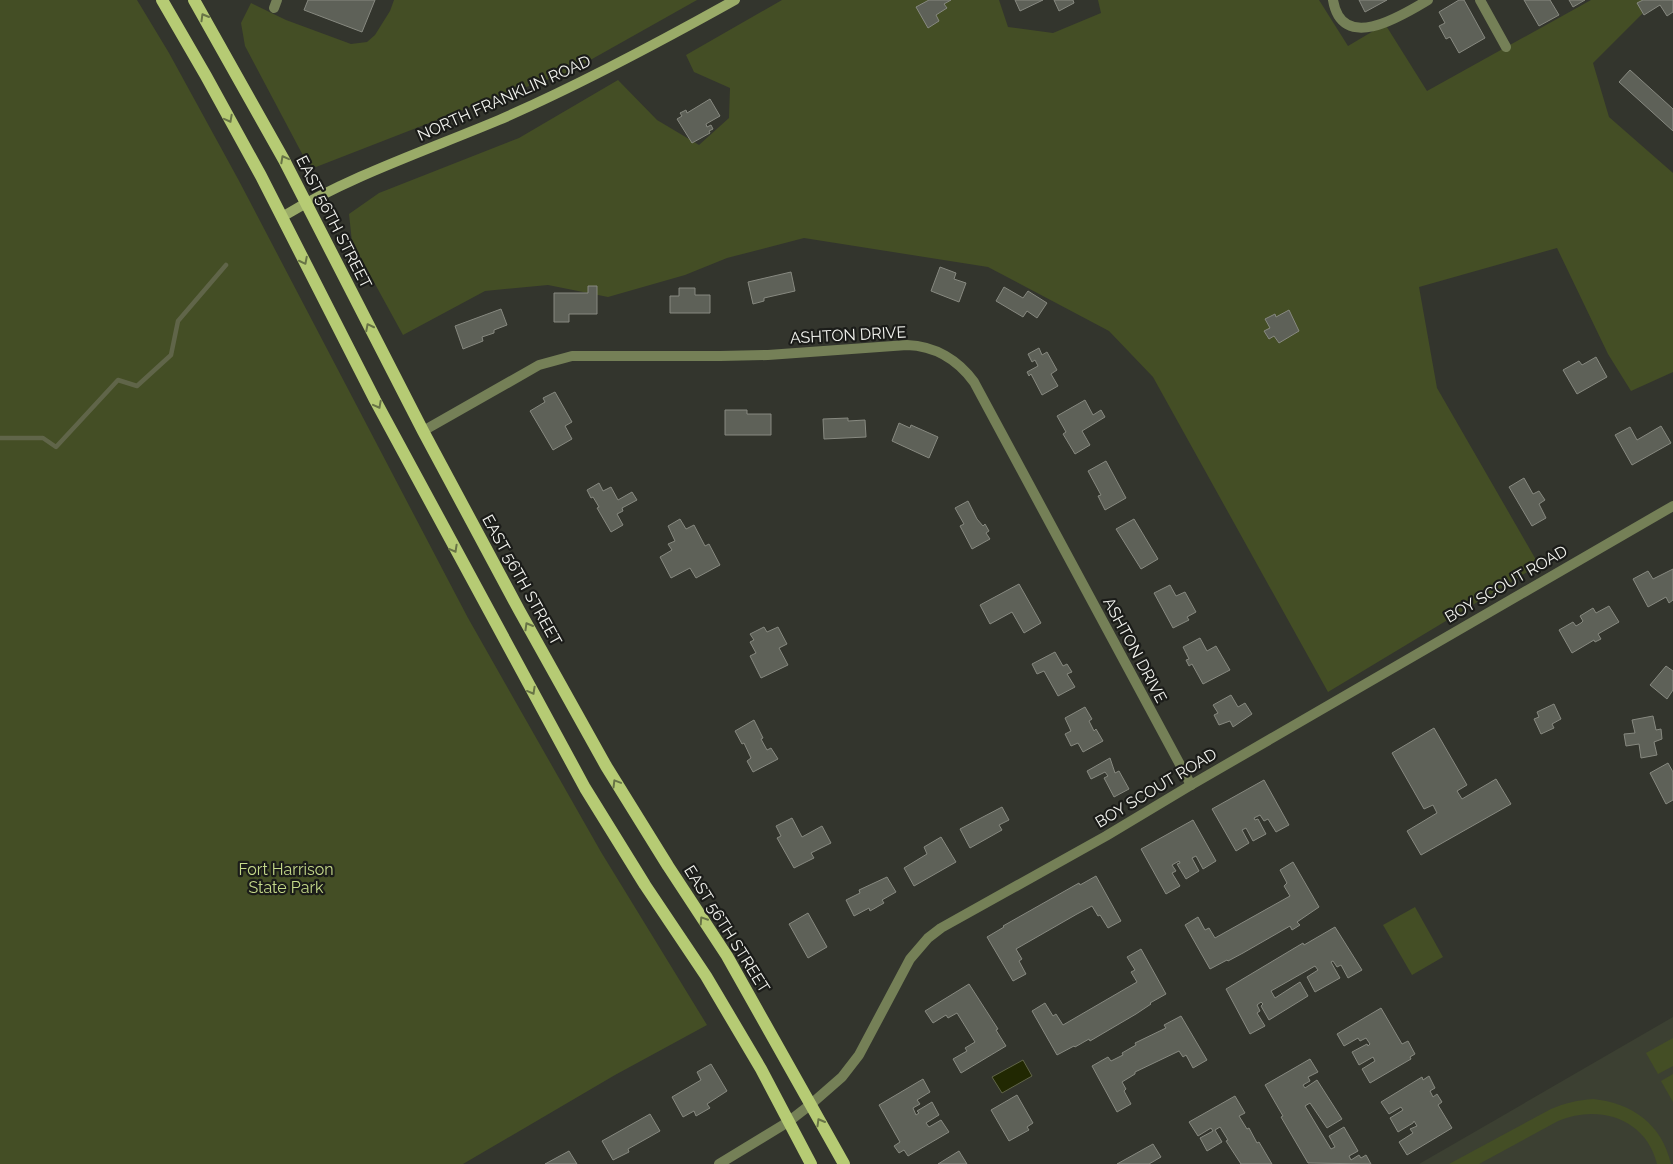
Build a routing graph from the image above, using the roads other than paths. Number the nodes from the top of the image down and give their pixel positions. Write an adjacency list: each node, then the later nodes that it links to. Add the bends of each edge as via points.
1 (162, 0): 9 (main road, one-way to 9)
2 (194, 0): 8 (main road, EAST 56TH STREET, one-way to 2)
3 (735, 0): 8 (main road, NORTH FRANKLIN ROAD, via 543,100 360,176)
4 (1333, 0): 5 (street, via 1342,20 1362,27 1388,22)
5 (1428, 0)
6 (1480, 0): 7 (street)
7 (1506, 48)
8 (307, 202): 9 (main road, NORTH FRANKLIN ROAD); 10 (main road, EAST 56TH STREET, one-way to 8)
9 (282, 217): 14 (main road, one-way to 14, via 379,408 584,788 706,976)
10 (423, 431): 12 (street, ASHTON DRIVE, via 540,365 572,356 730,356 907,345 929,348 955,361 974,382); 13 (main road, EAST 56TH STREET, one-way to 10, via 727,956 604,763)
11 (1673, 506): 12 (street, BOY SCOUT ROAD)
12 (1191, 785): 13 (street, BOY SCOUT ROAD, via 935,932 910,959 859,1055 842,1077)
13 (810, 1105): 14 (street, BOY SCOUT ROAD); 17 (main road, EAST 56TH STREET, one-way to 13)
14 (788, 1122): 15 (street, BOY SCOUT ROAD); 16 (main road)
15 (719, 1164)
16 (811, 1164)
17 (844, 1164)

